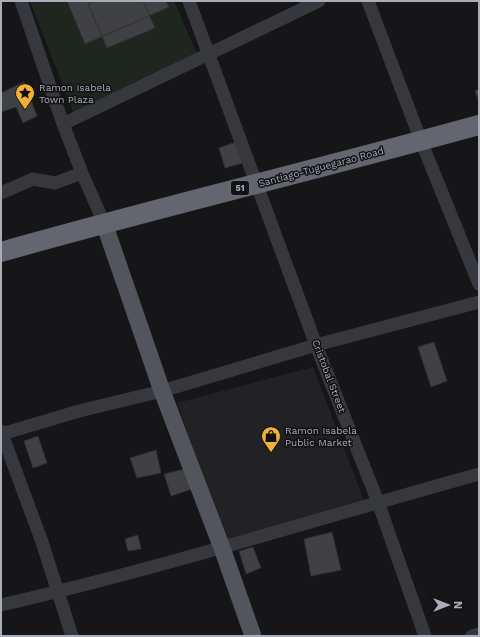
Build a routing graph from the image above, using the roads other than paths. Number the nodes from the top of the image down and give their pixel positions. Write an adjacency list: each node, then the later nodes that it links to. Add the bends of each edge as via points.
1 (21, 1): 6 (street)
2 (189, 1): 5 (street, Cristobal Street)
3 (319, 1): 5 (street)
4 (368, 1): 8 (street)
5 (209, 55): 6 (street); 10 (street, Cristobal Street)
6 (63, 124): 9 (street)
7 (479, 125): 8 (highway, Santiago-Tuguegarao Road / 51)
8 (421, 141): 10 (highway, Santiago-Tuguegarao Road / 51); 14 (street)
9 (82, 173): 11 (street, via 55,183 33,179); 12 (street)
10 (257, 184): 12 (highway, Santiago-Tuguegarao Road / 51); 16 (street, Cristobal Street)
11 (1, 192)
12 (104, 223): 13 (highway, Santiago-Tuguegarao Road / 51); 17 (main road)
13 (1, 252)
14 (479, 284)
15 (479, 302): 16 (street)
16 (316, 345): 17 (street); 20 (street, Cristobal Street)
17 (162, 391): 18 (street); 21 (main road)
18 (2, 432): 22 (street)
19 (479, 474): 20 (street)
20 (378, 502): 21 (street); 27 (street, Cristobal Street)
21 (222, 548): 22 (street); 26 (main road)
22 (59, 592): 23 (street); 25 (street)
23 (1, 605)
24 (479, 634): 28 (street)
25 (72, 636)
26 (253, 636)
27 (425, 636)
28 (472, 636)

